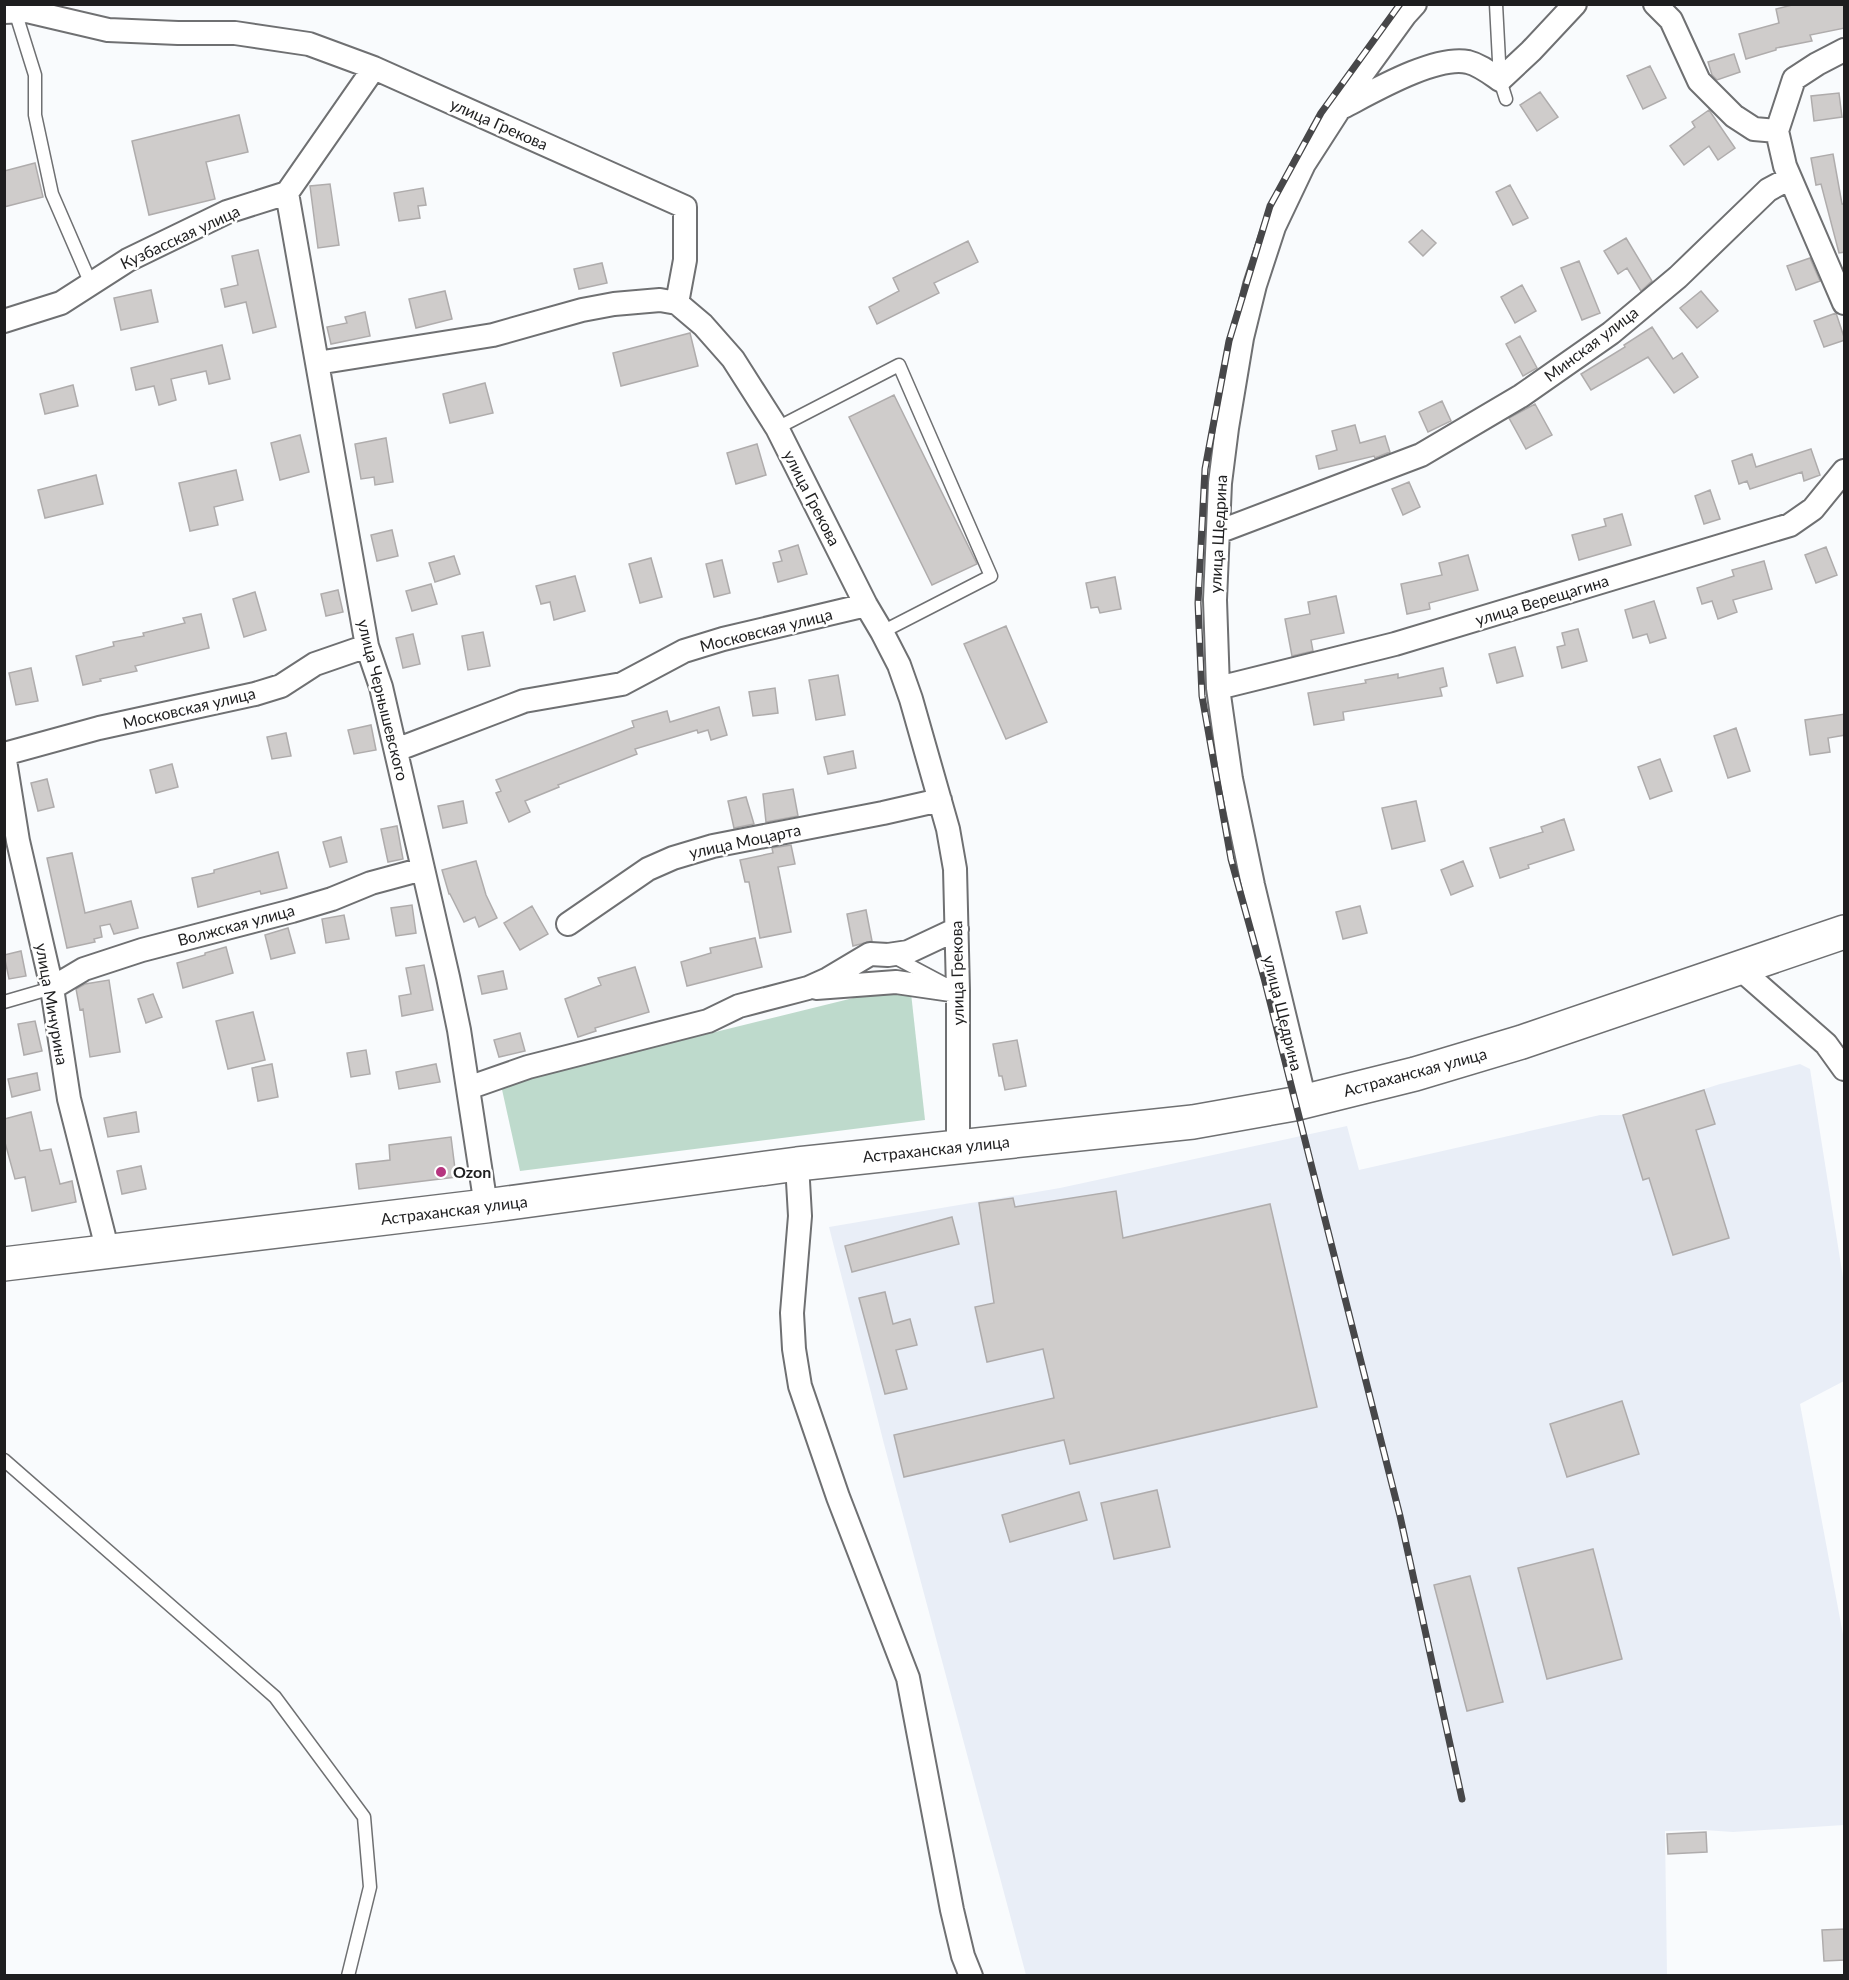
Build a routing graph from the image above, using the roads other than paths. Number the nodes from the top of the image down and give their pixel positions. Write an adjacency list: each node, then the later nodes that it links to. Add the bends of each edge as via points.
1 (1415, 4): 9 (street, улица Щедрина)
2 (1496, 4): 8 (lane)
3 (1575, 4): 8 (street, via 1531,51)
4 (1655, 4): 10 (street, via 1671,20 1700,81 1716,98 1754,129)
5 (10, 12): 7 (street, via 27,11 108,30 235,33 309,44); 13 (lane, via 35,75 35,115 52,194)
6 (1845, 50): 10 (street, via 1794,79)
7 (374, 68): 12 (street); 14 (street, улица Грекова, via 685,207 686,260)
8 (1503, 90): 9 (street, via 1479,66 1446,62 1418,70)
9 (1339, 110): 20 (street, улица Щедрина, via 1304,164 1275,227 1255,285 1227,428)
10 (1777, 131): 11 (street)
11 (1790, 178): 15 (street); 20 (street, Минская улица, via 1768,190 1678,277 1611,333 1521,396 1421,455)
12 (287, 193): 13 (street, Кузбасская улица, via 227,212 128,260); 17 (street, улица Чернышевского)
13 (91, 284): 16 (street, Кузбасская улица, via 61,303)
14 (676, 303): 17 (street, via 660,300 614,304 493,335); 18 (street, улица Грекова, via 703,325 733,359)
15 (1845, 303)
16 (4, 321)
17 (317, 363): 23 (street, улица Чернышевского)
18 (777, 428): 21 (street, улица Грекова); 22 (lane, via 899,365 992,576)
19 (1845, 471): 24 (street, улица Верещагина, via 1813,509 1790,525 1395,644)
20 (1218, 532): 24 (street, улица Щедрина)
21 (866, 605): 22 (street, улица Грекова); 25 (street, Московская улица, via 684,651 622,684 524,701)
22 (882, 632): 27 (street, улица Грекова, via 911,699)
23 (368, 646): 25 (street, улица Чернышевского); 26 (street, Московская улица, via 315,664 281,686 255,694 99,728)
24 (1218, 688): 40 (street, улица Щедрина, via 1231,779 1253,885)
25 (396, 750): 28 (street, улица Чернышевского)
26 (4, 754): 34 (street, улица Мичурина, via 18,841)
27 (940, 800): 29 (street, улица Моцарта, via 713,846 673,858 648,869); 30 (street, улица Грекова, via 955,869)
28 (423, 869): 34 (street, Волжская улица, via 292,912 142,950 84,969); 39 (street, улица Чернышевского)
29 (568, 924)
30 (957, 929): 32 (street, via 908,952); 36 (street, улица Грекова)
31 (1845, 932): 33 (main road, Астраханская улица)
32 (888, 955): 35 (street, via 870,954); 36 (lane)
33 (1738, 967): 38 (street, via 1826,1044); 40 (main road, Астраханская улица, via 1522,1042)
34 (52, 988): 37 (lane); 44 (street, улица Мичурина, via 69,1099)
35 (808, 988): 36 (street, via 896,982); 39 (street, via 739,1006 708,1021 528,1067)
36 (958, 991): 41 (street, улица Грекова)
37 (4, 1002)
38 (1845, 1069)
39 (468, 1088): 43 (street, улица Чернышевского)
40 (1305, 1101): 41 (main road, Астраханская улица, via 1193,1122)
41 (958, 1146): 42 (main road, Астраханская улица)
42 (797, 1164): 43 (main road, Астраханская улица); 48 (street, via 800,1216 792,1313 800,1386 908,1678 952,1910)
43 (486, 1206): 44 (main road, Астраханская улица)
44 (108, 1252): 45 (main road, Астраханская улица)
45 (4, 1264)
46 (4, 1460): 47 (lane, via 275,1697 364,1817 370,1887)
47 (348, 1976)
48 (971, 1976)

